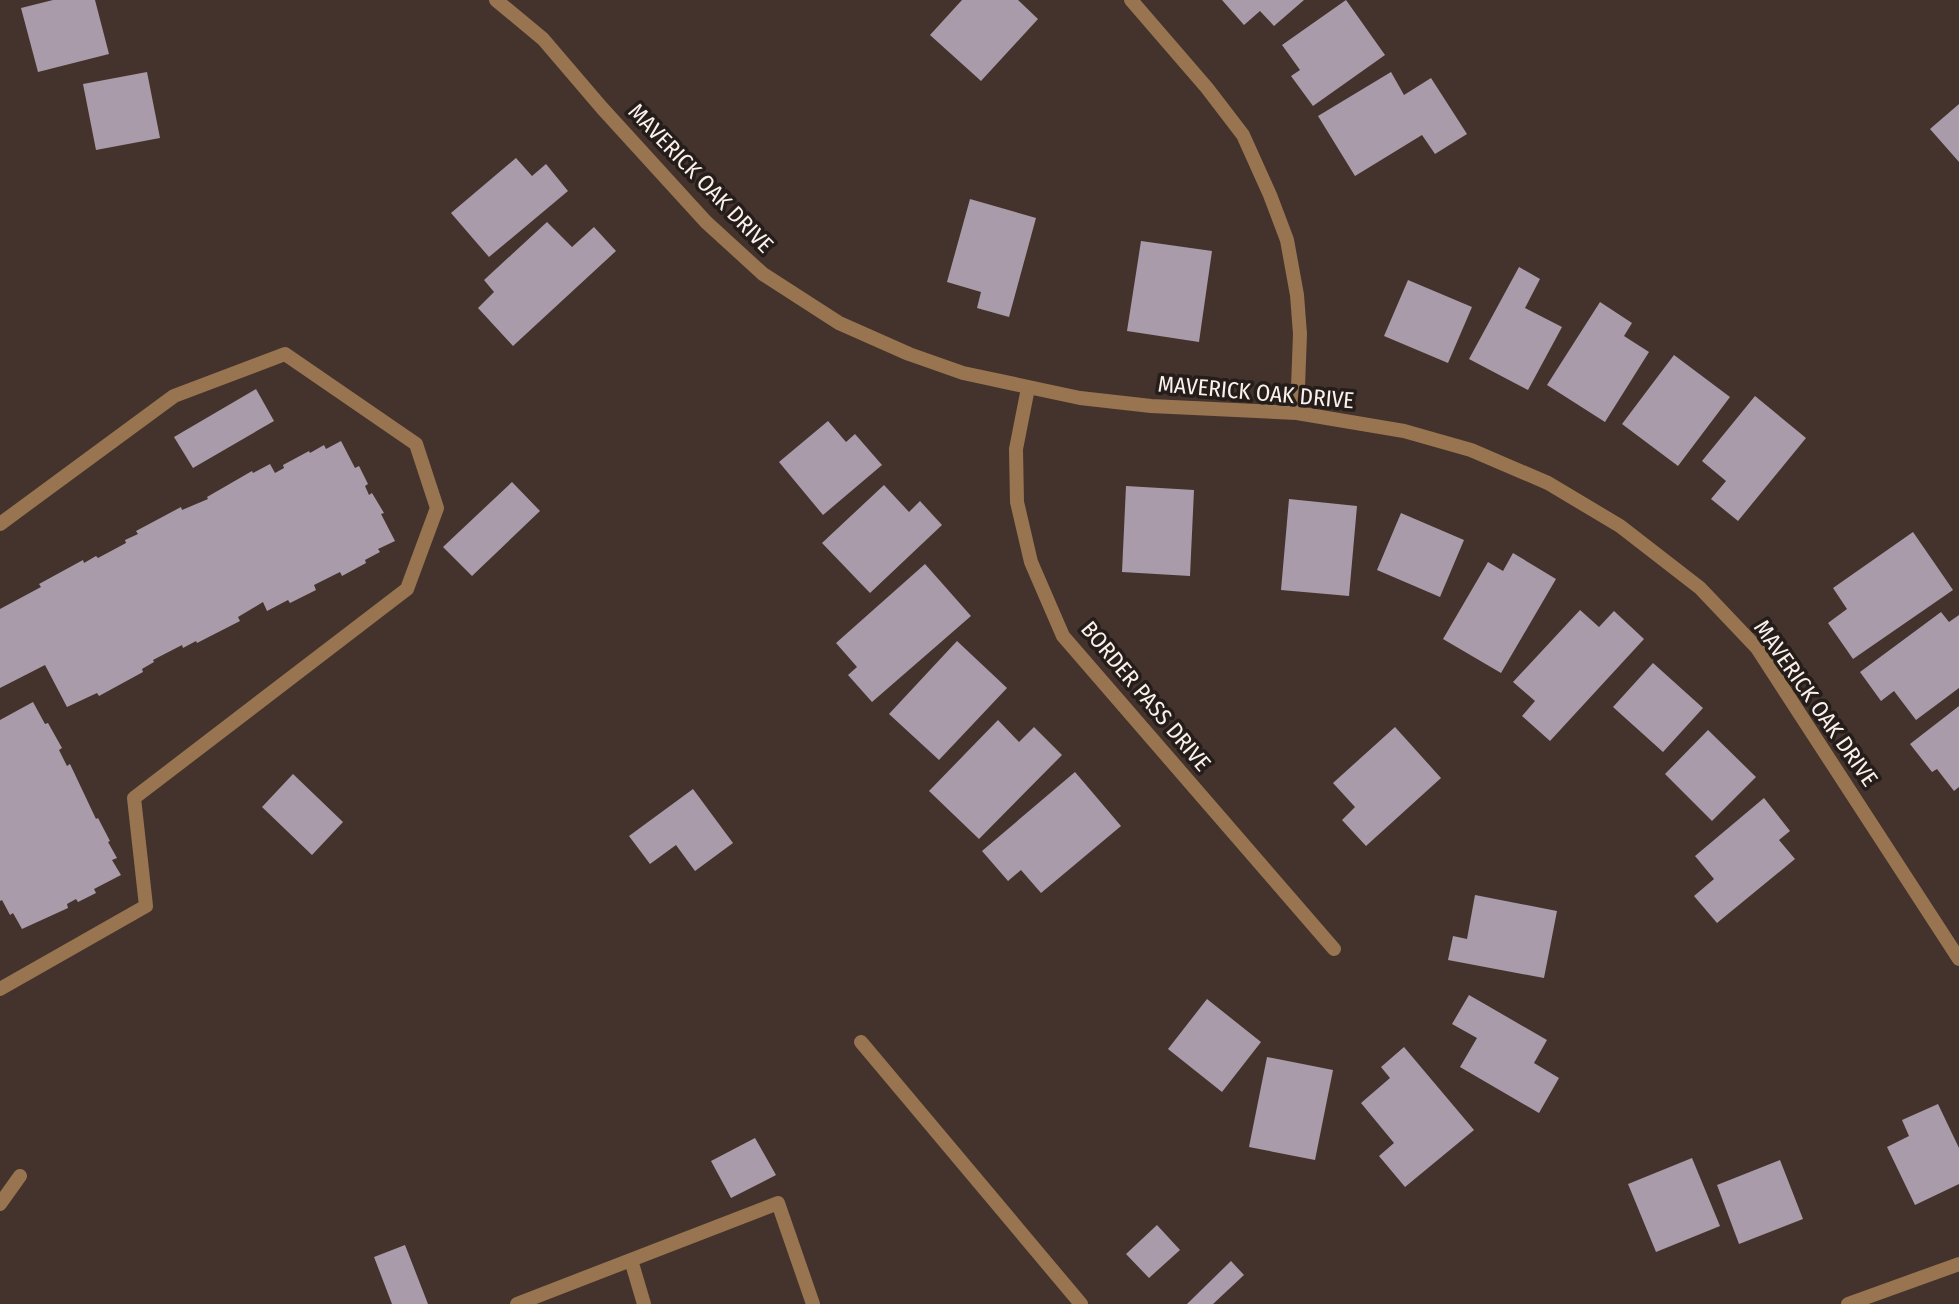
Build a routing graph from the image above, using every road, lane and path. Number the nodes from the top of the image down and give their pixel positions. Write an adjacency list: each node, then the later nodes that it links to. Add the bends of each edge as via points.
1 (496, 0): 3 (street, MAVERICK OAK DRIVE, via 542,39 706,222 764,274 839,323 909,354)
2 (1131, 0): 4 (street, via 1243,135 1270,194 1287,240 1297,295)
3 (1028, 388): 4 (street, MAVERICK OAK DRIVE, via 1151,406); 6 (street, BORDER PASS DRIVE, via 1016,449 1017,502 1031,562 1063,636)
4 (1297, 413): 7 (street, MAVERICK OAK DRIVE, via 1404,430 1471,450 1548,483 1620,526 1700,588 1756,648)
5 (0, 524): 8 (street, via 174,397 285,354 416,444 437,508 407,589 134,798 146,906)
6 (1334, 949)
7 (1959, 959)
8 (0, 989)
9 (861, 1042): 17 (street)
10 (20, 1176): 11 (street)
11 (0, 1204)
12 (631, 1260): 14 (street); 15 (street); 16 (street, via 778,1203)
13 (1959, 1264): 18 (street)
14 (517, 1304)
15 (644, 1304)
16 (813, 1304)
17 (1081, 1304)
18 (1848, 1304)

